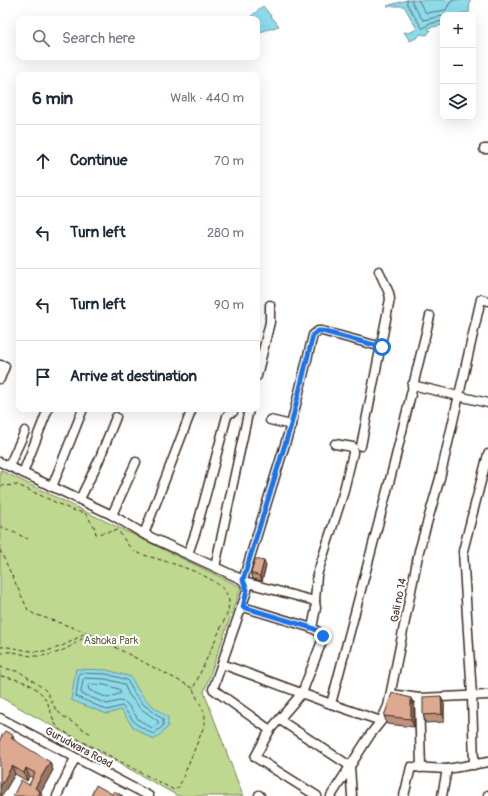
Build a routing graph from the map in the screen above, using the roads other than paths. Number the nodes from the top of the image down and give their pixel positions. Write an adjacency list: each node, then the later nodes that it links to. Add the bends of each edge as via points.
1 (379, 271): 5 (street, via 390,299)
2 (488, 300): 10 (street, Gali no 14, via 481,299)
3 (270, 305): 6 (street, via 270,322)
4 (430, 316): 9 (street)
5 (382, 347): 19 (street, via 322,331 316,332 312,338); 22 (street)
6 (260, 364)
7 (0, 366): 8 (street, via 5,366)
8 (0, 379)
9 (412, 385): 10 (street); 44 (street)
10 (460, 396): 11 (street); 40 (street, Gali no 14, via 419,551)
11 (488, 403)
12 (47, 412): 27 (street)
13 (81, 412): 28 (street)
14 (191, 412): 31 (street)
15 (233, 412): 32 (street, via 227,416)
16 (248, 412): 33 (street)
17 (116, 417): 29 (street)
18 (270, 420): 19 (street)
19 (291, 425): 34 (street)
20 (25, 431): 26 (street)
21 (336, 444): 35 (street, via 353,447 353,453 343,494 317,575)
22 (361, 446)
23 (488, 454): 42 (street, via 463,551)
24 (0, 462): 26 (street)
25 (136, 462): 30 (street)
26 (9, 466): 27 (street)
27 (23, 472): 28 (street)
28 (52, 487): 29 (street)
29 (80, 499): 30 (street)
30 (112, 514): 31 (street)
31 (144, 534): 32 (street)
32 (188, 554): 33 (street)
33 (214, 567): 34 (street)
34 (243, 581): 35 (street); 36 (street, via 247,590)
35 (315, 601): 37 (street)
36 (243, 607): 37 (street); 38 (street)
37 (312, 628): 39 (street, via 321,632 323,638)
38 (222, 664): 39 (street); 48 (street, via 213,689)
39 (302, 694): 44 (street); 46 (street)
40 (392, 694): 43 (street); 47 (street, Gali no 14)
41 (488, 695): 42 (street)
42 (472, 696): 43 (street); 52 (street)
43 (419, 698): 53 (street)
44 (331, 704): 47 (street)
45 (0, 718): 49 (street, Gurudwara Road)
46 (280, 720): 48 (street); 51 (street)
47 (381, 721): 51 (street, Gali no 14)
48 (270, 730): 57 (street, via 255,757)
49 (75, 758): 55 (street); 56 (street, Gurudwara Road)
50 (488, 762): 52 (street)
51 (350, 766): 58 (street, Gali no 14); 59 (street)
52 (474, 766): 54 (street)
53 (421, 768): 54 (street); 60 (street, via 410,767)
54 (447, 769): 61 (street)
55 (57, 796)
56 (149, 796)
57 (316, 796)
58 (331, 796)
59 (352, 796)
60 (404, 796)
61 (442, 796)

